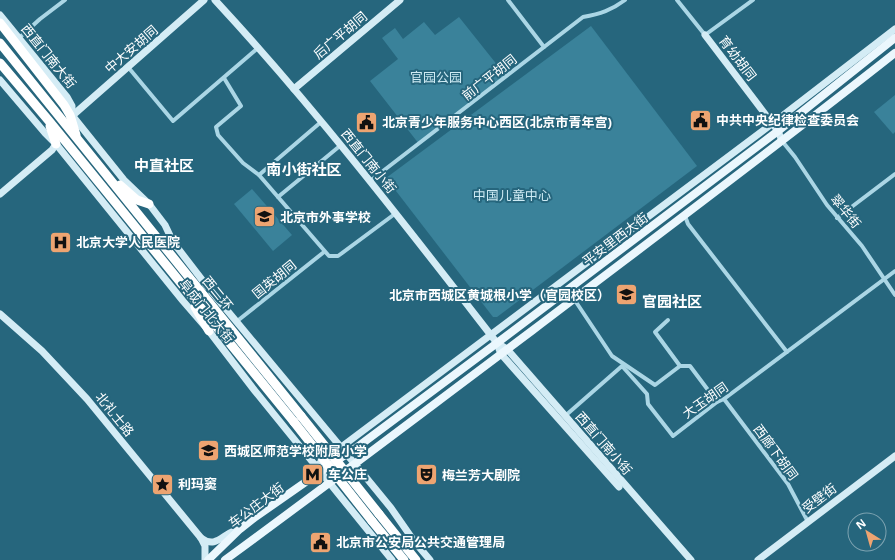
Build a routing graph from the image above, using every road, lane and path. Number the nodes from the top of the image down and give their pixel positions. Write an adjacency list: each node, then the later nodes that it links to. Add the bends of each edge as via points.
1 (65, 0): 13 (street)
2 (204, 0): 20 (street, 中大安胡同)
3 (215, 0): 16 (street, 西直门南小街)
4 (400, 0): 23 (street, 后广平胡同)
5 (508, 0): 17 (street)
6 (625, 0): 17 (street, 前广平胡同, via 598,15 583,17)
7 (677, 0): 12 (street, 育幼胡同)
8 (753, 0): 12 (street)
9 (0, 9): 10 (street, 西直门南大街)
10 (1, 19): 13 (street, 西直门南大街); 24 (highway, via 66,107)
11 (895, 29): 27 (street)
12 (705, 35): 27 (street, 育幼胡同)
13 (19, 38): 24 (street, 西直门南大街, via 68,99 72,106)
14 (895, 38): 28 (main road, 平安里西大街)
15 (0, 43): 29 (highway, 西二环)
16 (259, 47): 21 (street); 23 (street, 西直门南小街)
17 (544, 47): 36 (street, 前广平胡同)
18 (895, 53): 30 (main road, 平安里西大街)
19 (0, 64): 25 (highway, 西二环)
20 (128, 67): 21 (street, via 174,121); 24 (street, 中大安胡同)
21 (224, 78): 35 (street, via 241,106 216,127 218,135 243,163)
22 (0, 80): 31 (street, 阜成门北大街)
23 (294, 89): 26 (street, 西直门南小街)
24 (72, 119): 29 (highway); 39 (street, 阜成门北大街, via 124,180)
25 (49, 121): 31 (highway); 46 (highway, 西二环)
26 (321, 122): 32 (street, 西直门南小街); 35 (street)
27 (773, 123): 28 (street, 育幼胡同); 53 (street)
28 (778, 131): 30 (street, 育幼胡同); 54 (main road, 平安里西大街)
29 (78, 141): 33 (highway, 西二环)
30 (782, 141): 41 (main road, 平安里西大街); 42 (street, 翠华街)
31 (56, 144): 37 (street); 52 (street, 阜成门北大街)
32 (341, 145): 36 (street, 西直门南小街); 38 (street)
33 (104, 173): 39 (highway, via 137,200); 61 (highway, 西二环)
34 (895, 174): 42 (street)
35 (259, 175): 38 (street)
36 (370, 181): 40 (street, 西直门南小街)
37 (0, 194)
38 (278, 197): 43 (street)
39 (149, 204): 51 (street, 阜成门北大街, via 165,225 173,242)
40 (396, 213): 43 (street, via 338,256 329,256); 53 (street, 西直门南小街)
41 (685, 216): 48 (main road, 平安里西大街); 56 (street, via 688,224)
42 (837, 218): 45 (street, 翠华街, via 862,246)
43 (324, 252): 51 (street, 国英胡同)
44 (895, 271): 45 (street, 大玉胡同)
45 (885, 279): 47 (street, 翠华街); 56 (street, 大玉胡同)
46 (180, 282): 52 (highway); 61 (highway, 西二环)
47 (895, 295)
48 (574, 298): 55 (main road, 平安里西大街); 57 (street, via 612,356 655,385)
49 (0, 314): 69 (street, 北礼士路, via 42,351 87,399)
50 (668, 320): 57 (street, via 655,332)
51 (236, 322): 62 (street, 阜成门北大街)
52 (209, 331): 65 (street, 阜成门北大街)
53 (491, 335): 54 (street, 西直门南小街); 62 (street)
54 (497, 343): 55 (street, 西直门南小街); 62 (main road, 平安里西大街)
55 (504, 351): 60 (street, 西直门南小街); 64 (main road, 平安里西大街)
56 (787, 352): 58 (street, 大玉胡同)
57 (680, 366): 59 (street, via 690,366)
58 (724, 399): 59 (street, 大玉胡同); 67 (street, 西廊下胡同, via 788,484)
59 (717, 402): 60 (street, 大玉胡同, via 673,436 648,404 647,394 622,366)
60 (562, 418): 76 (street, 西直门南小街); 77 (street, 西直门南小街)
61 (297, 419): 73 (highway, 西二环, bridge); 74 (highway, 西二环, bridge)
62 (344, 451): 64 (street, 阜成门北大街); 65 (main road, 车公庄大街)
63 (895, 456): 78 (street, 受壁街)
64 (355, 464): 66 (main road, 车公庄大街); 75 (street, 阜成门北大街)
65 (318, 469): 66 (street, 阜成门北大街); 68 (main road, 车公庄大街)
66 (330, 483): 71 (main road, 车公庄大街); 72 (street, 阜成门北大街)
67 (807, 520)
68 (240, 529): 69 (street, via 233,530 211,543); 70 (main road, 车公庄大街)
69 (201, 538): 70 (street, 北礼士路)
70 (207, 560)
71 (225, 560)
72 (392, 560)
73 (404, 560)
74 (416, 560)
75 (430, 560)
76 (685, 560)
77 (691, 560)
78 (758, 560)

